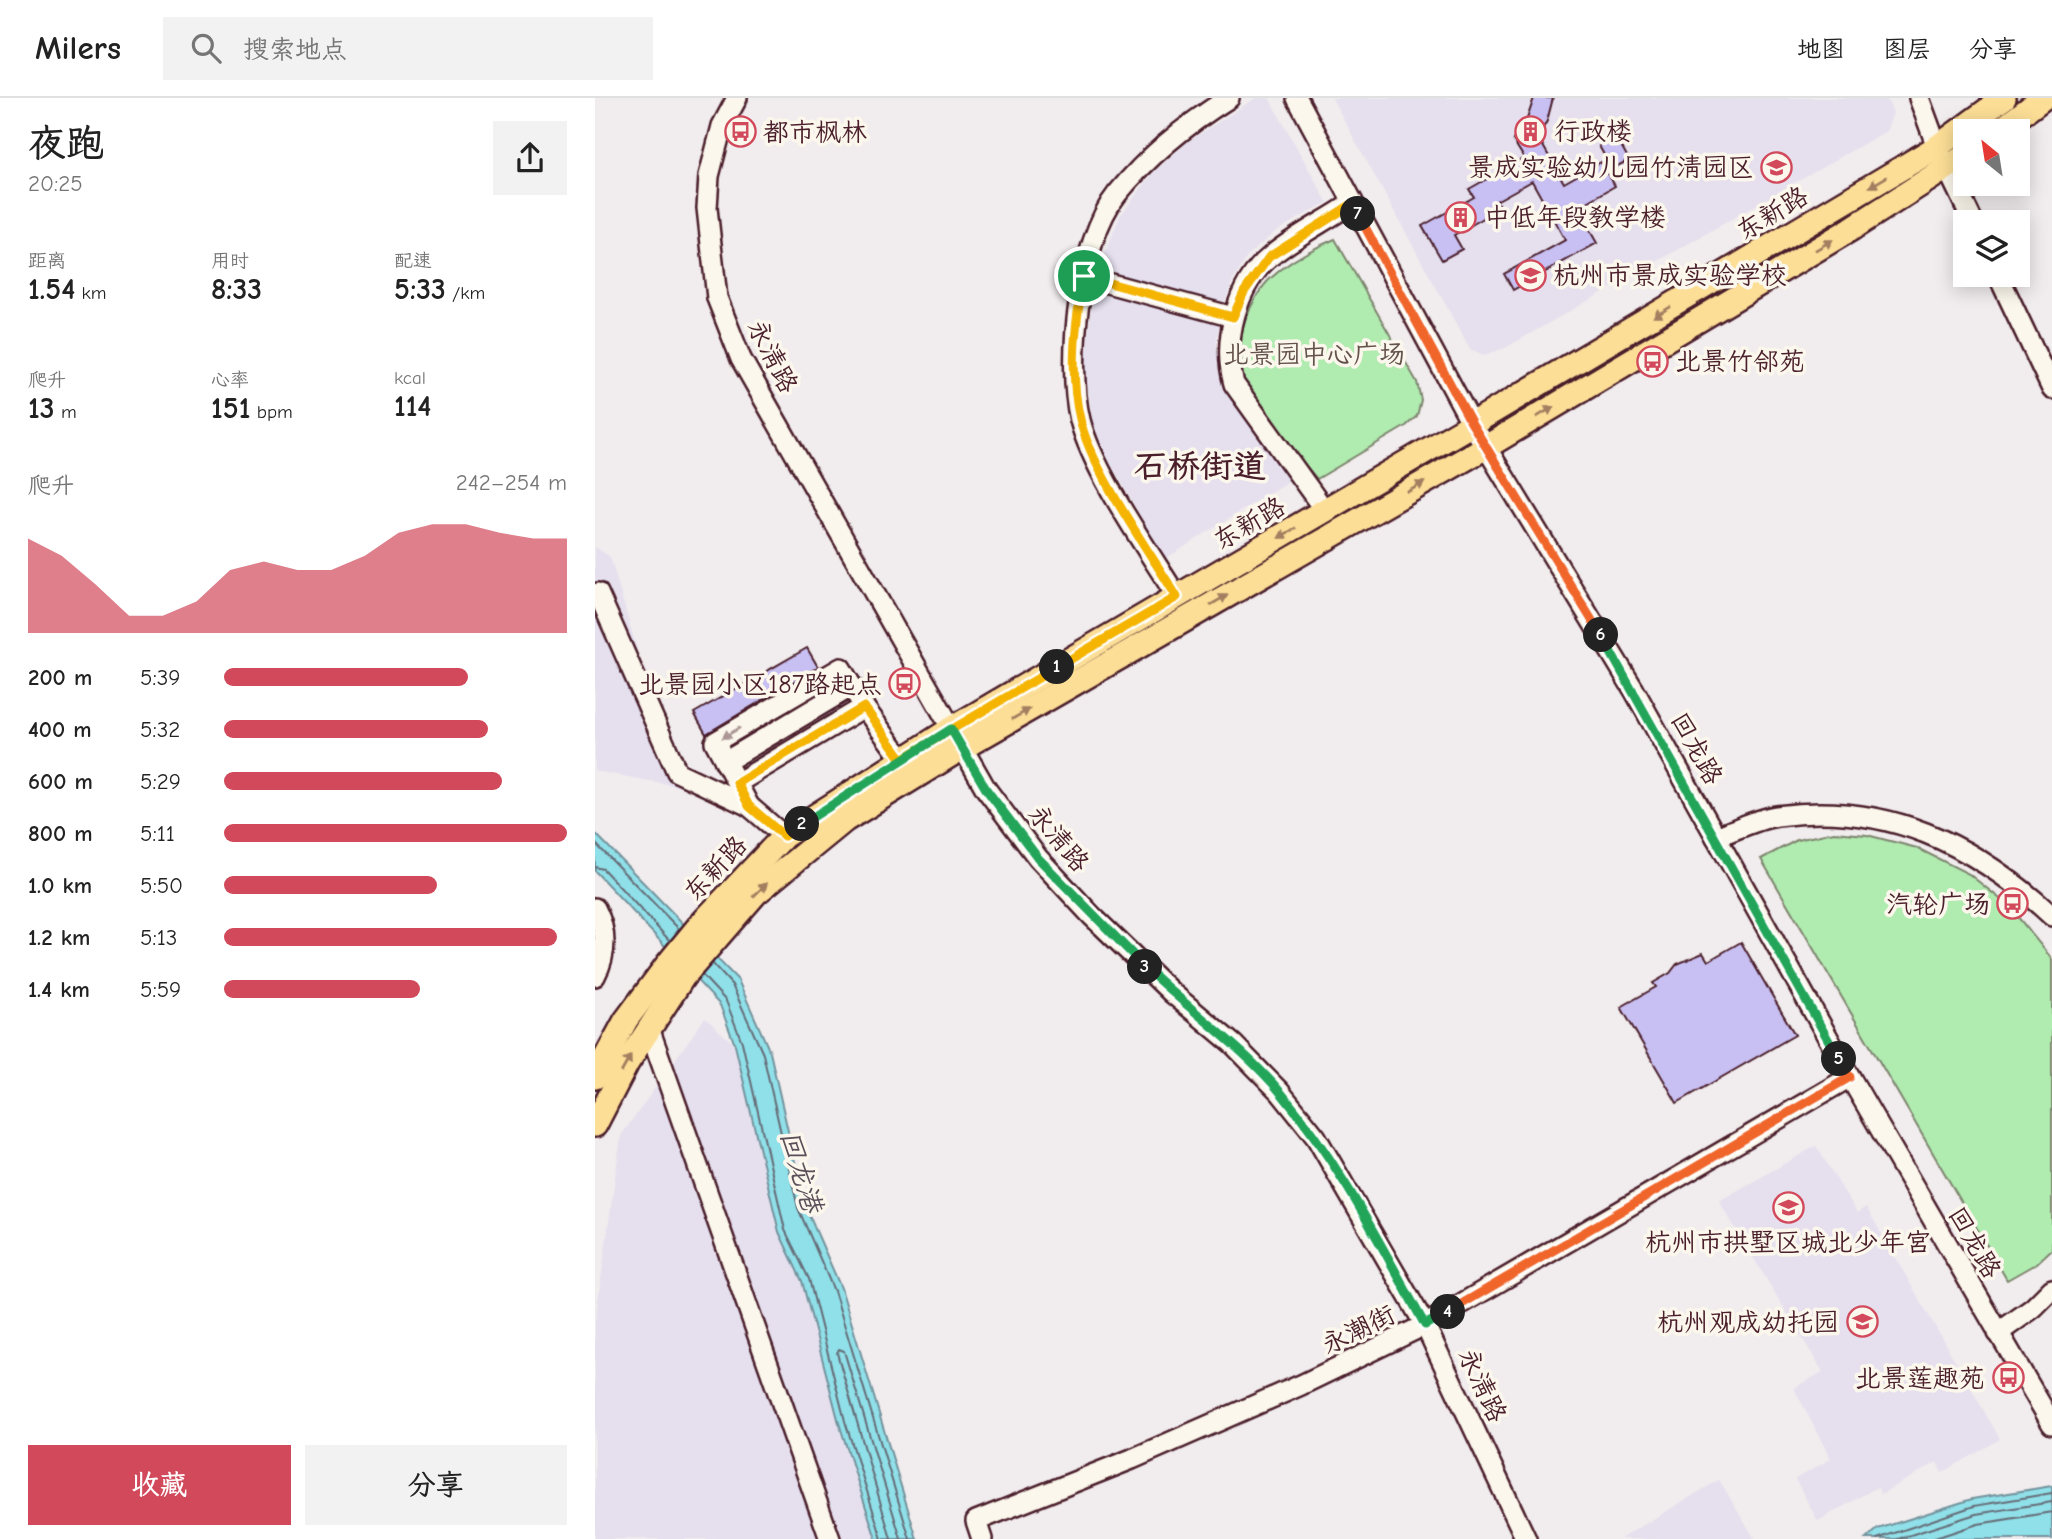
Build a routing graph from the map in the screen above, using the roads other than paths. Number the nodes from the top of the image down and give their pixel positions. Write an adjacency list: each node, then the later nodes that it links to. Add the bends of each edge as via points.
1 (737, 98): 22 (street, 永清路, via 722,126 709,176 707,208 717,298 741,359)
2 (1229, 98): 12 (street, via 1166,142 1115,196 1093,239)
3 (1297, 98): 11 (street, 回龙路)
4 (1919, 98): 8 (street)
5 (2004, 98): 8 (main road, 东新路)
6 (2043, 98): 7 (main road)
7 (2015, 119)
8 (1937, 147): 9 (street); 16 (main road, 东新路, one-way to 16)
9 (1953, 160)
10 (1953, 165): 17 (main road, 东新路, one-way to 10)
11 (1352, 204): 14 (street, via 1269,257); 16 (street, 回龙路)
12 (1084, 276): 14 (street); 20 (street, via 1075,361 1080,420 1096,461)
13 (2004, 287): 15 (street)
14 (1233, 317): 18 (street, via 1228,364 1234,384)
15 (2052, 390)
16 (1472, 424): 17 (street, 回龙路); 18 (main road, 东新路)
17 (1486, 447): 22 (main road, 东新路, one-way to 17); 27 (street, 回龙路, via 1635,690)
18 (1325, 511): 20 (main road, 东新路, one-way to 20)
19 (598, 593): 25 (street, via 677,772)
20 (1177, 597): 22 (main road, 东新路)
21 (864, 707): 23 (street); 24 (street); 24 (street, one-way to 24, via 852,687 725,762)
22 (957, 738): 23 (main road, 东新路); 30 (main road, 东新路, one-way to 22, via 799,855); 38 (street, 永清路, via 986,789 1038,858 1172,993 1233,1044 1316,1137)
23 (902, 759): 26 (main road, 东新路)
24 (737, 783): 25 (street)
25 (749, 806): 26 (street)
26 (784, 836): 30 (main road, 东新路)
27 (1716, 837): 29 (street, via 1774,817 1831,812 1880,819 1935,835 1985,860); 35 (street, 回龙路)
28 (595, 908): 32 (street, via 604,935 603,961)
29 (2052, 916)
30 (707, 933): 31 (main road, 东新路)
31 (675, 971): 33 (main road, 东新路); 34 (main road, 东新路, via 626,1020)
32 (595, 976)
33 (649, 1028): 36 (main road, 东新路, one-way to 33); 42 (street)
34 (595, 1077)
35 (1850, 1077): 38 (street, 永潮街); 39 (street, 回龙路)
36 (595, 1125)
37 (2052, 1289): 39 (street)
38 (1425, 1325): 41 (street, 永潮街); 43 (street, 永清路)
39 (1998, 1333): 40 (street, 回龙路)
40 (2052, 1424)
41 (979, 1530)
42 (830, 1539)
43 (1526, 1539)

